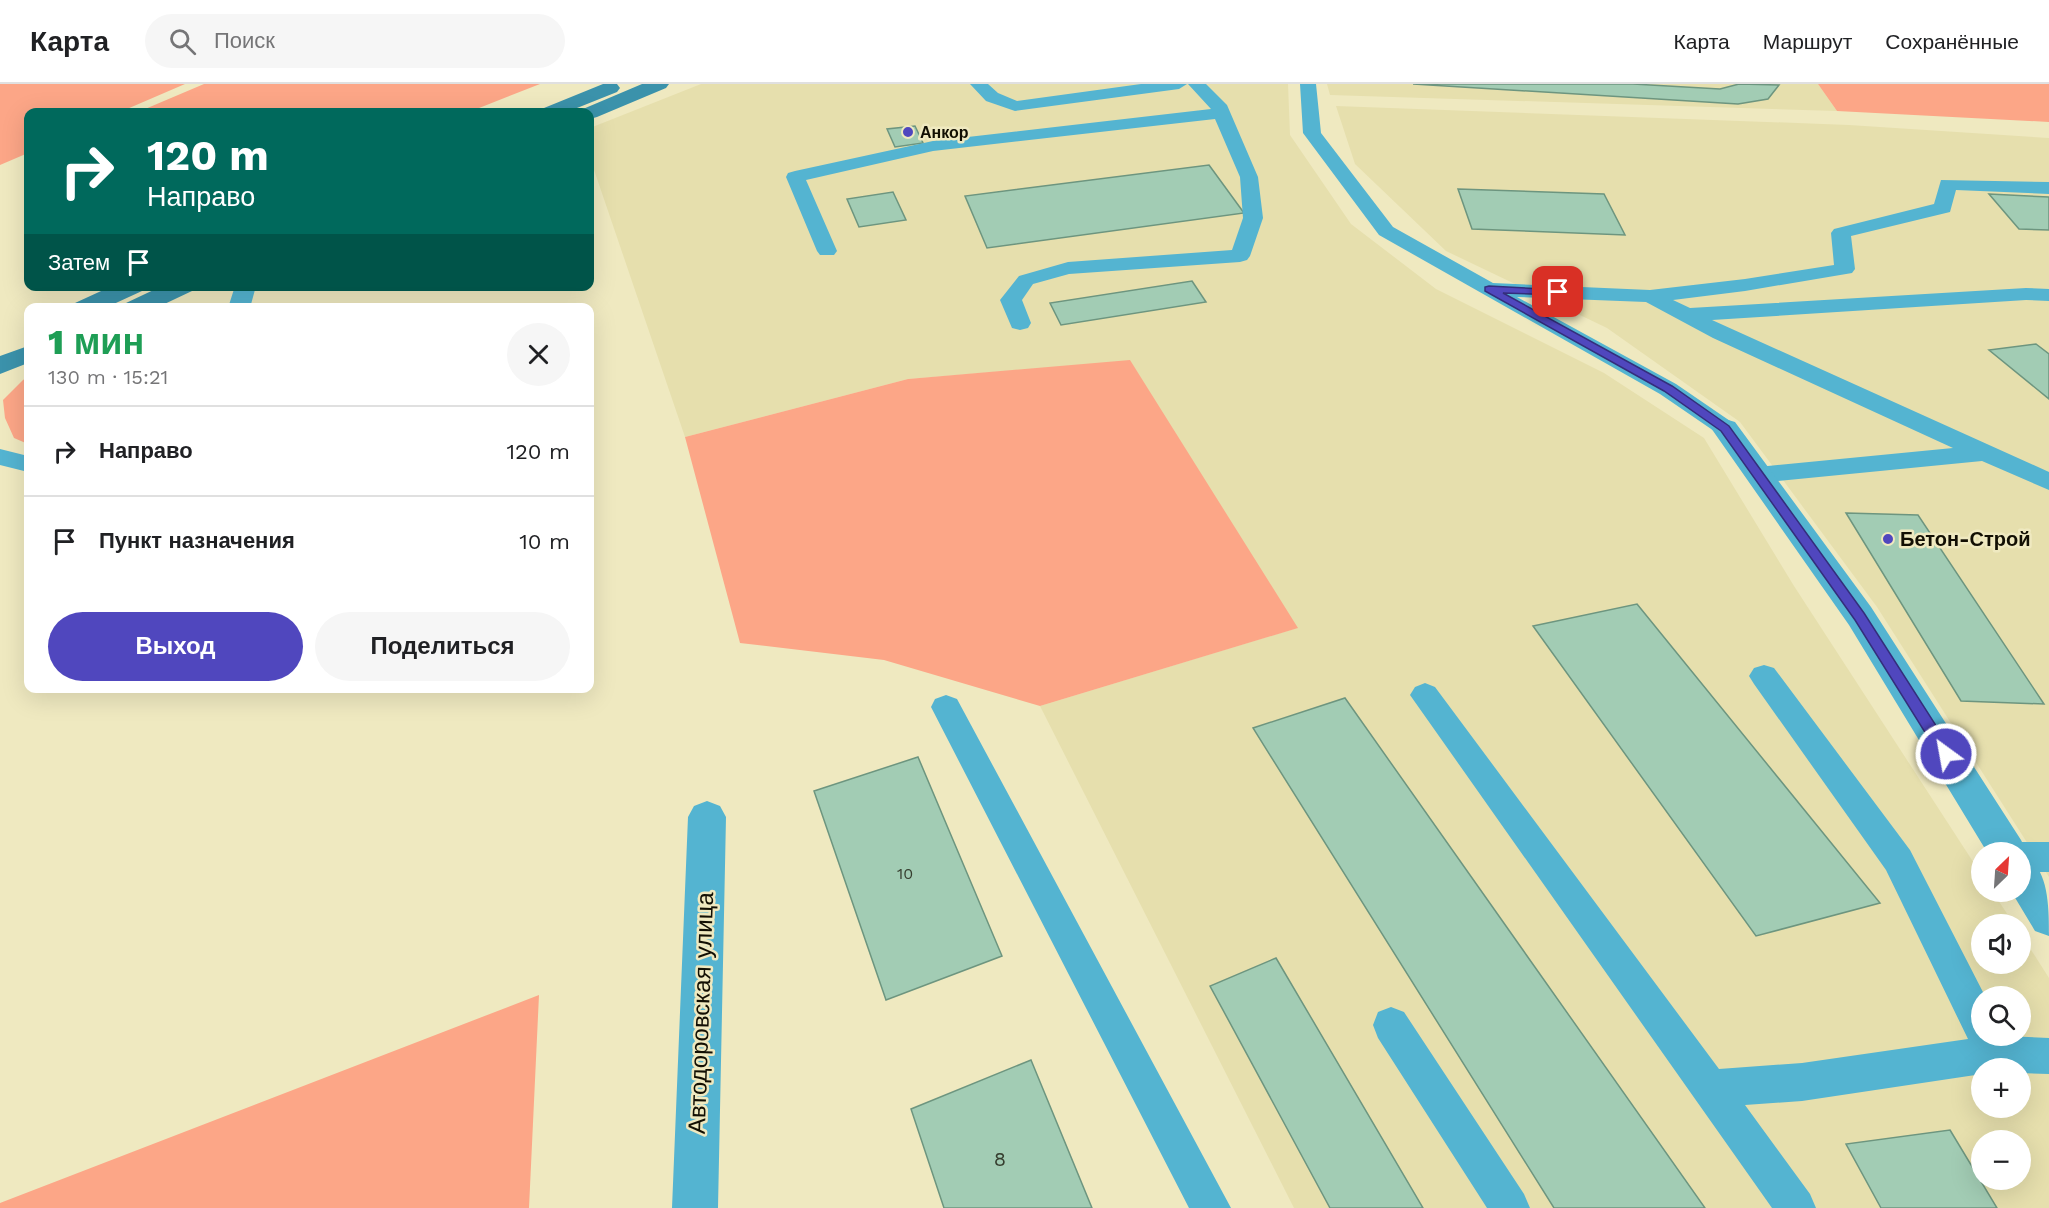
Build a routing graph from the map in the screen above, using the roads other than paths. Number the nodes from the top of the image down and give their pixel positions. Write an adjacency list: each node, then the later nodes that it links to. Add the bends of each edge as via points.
1 (620, 84): 7 (main road)
2 (659, 84): 8 (main road)
3 (978, 84): 4 (lane, via 992,97 1015,106)
4 (1179, 84)
5 (1196, 84): 9 (lane)
6 (1308, 84): 12 (lane, via 1312,133 1386,231)
7 (561, 108)
8 (594, 111)
9 (1222, 113): 11 (lane, via 933,146 795,177); 20 (lane, via 1249,177 1252,218 1240,256 1068,268 1026,280 1011,300)
10 (2049, 188): 16 (lane, via 1948,184 1943,208 1840,233 1845,269)
11 (827, 251)
12 (1489, 289): 16 (lane); 25 (lane, via 1668,388)
13 (122, 291): 17 (main road)
14 (172, 291): 18 (main road)
15 (2049, 295): 19 (lane)
16 (1650, 296): 19 (lane)
17 (95, 303)
18 (146, 303)
19 (1686, 315): 26 (lane)
20 (1020, 323)
21 (24, 333): 22 (main road)
22 (0, 343)
23 (24, 356): 24 (main road)
24 (0, 366)
25 (1725, 428): 29 (street)
26 (1984, 453): 29 (lane); 30 (lane)
27 (0, 457): 28 (lane)
28 (24, 463)
29 (1758, 475): 35 (street, via 1860,616)
30 (2049, 482)
31 (1764, 675): 40 (lane, via 1898,860)
32 (1425, 695): 45 (lane)
33 (946, 707): 47 (lane)
34 (707, 817): 46 (street, Автодоровская улица)
35 (2002, 842)
36 (2031, 857): 37 (lane)
37 (2049, 857)
38 (2031, 889): 39 (street)
39 (2049, 918)
40 (1971, 1007)
41 (1391, 1025): 48 (lane)
42 (1971, 1043): 45 (lane, via 1802,1082)
43 (2013, 1046): 44 (lane)
44 (2049, 1056)
45 (1710, 1088): 49 (lane)
46 (695, 1208)
47 (1212, 1208)
48 (1510, 1208)
49 (1796, 1208)

